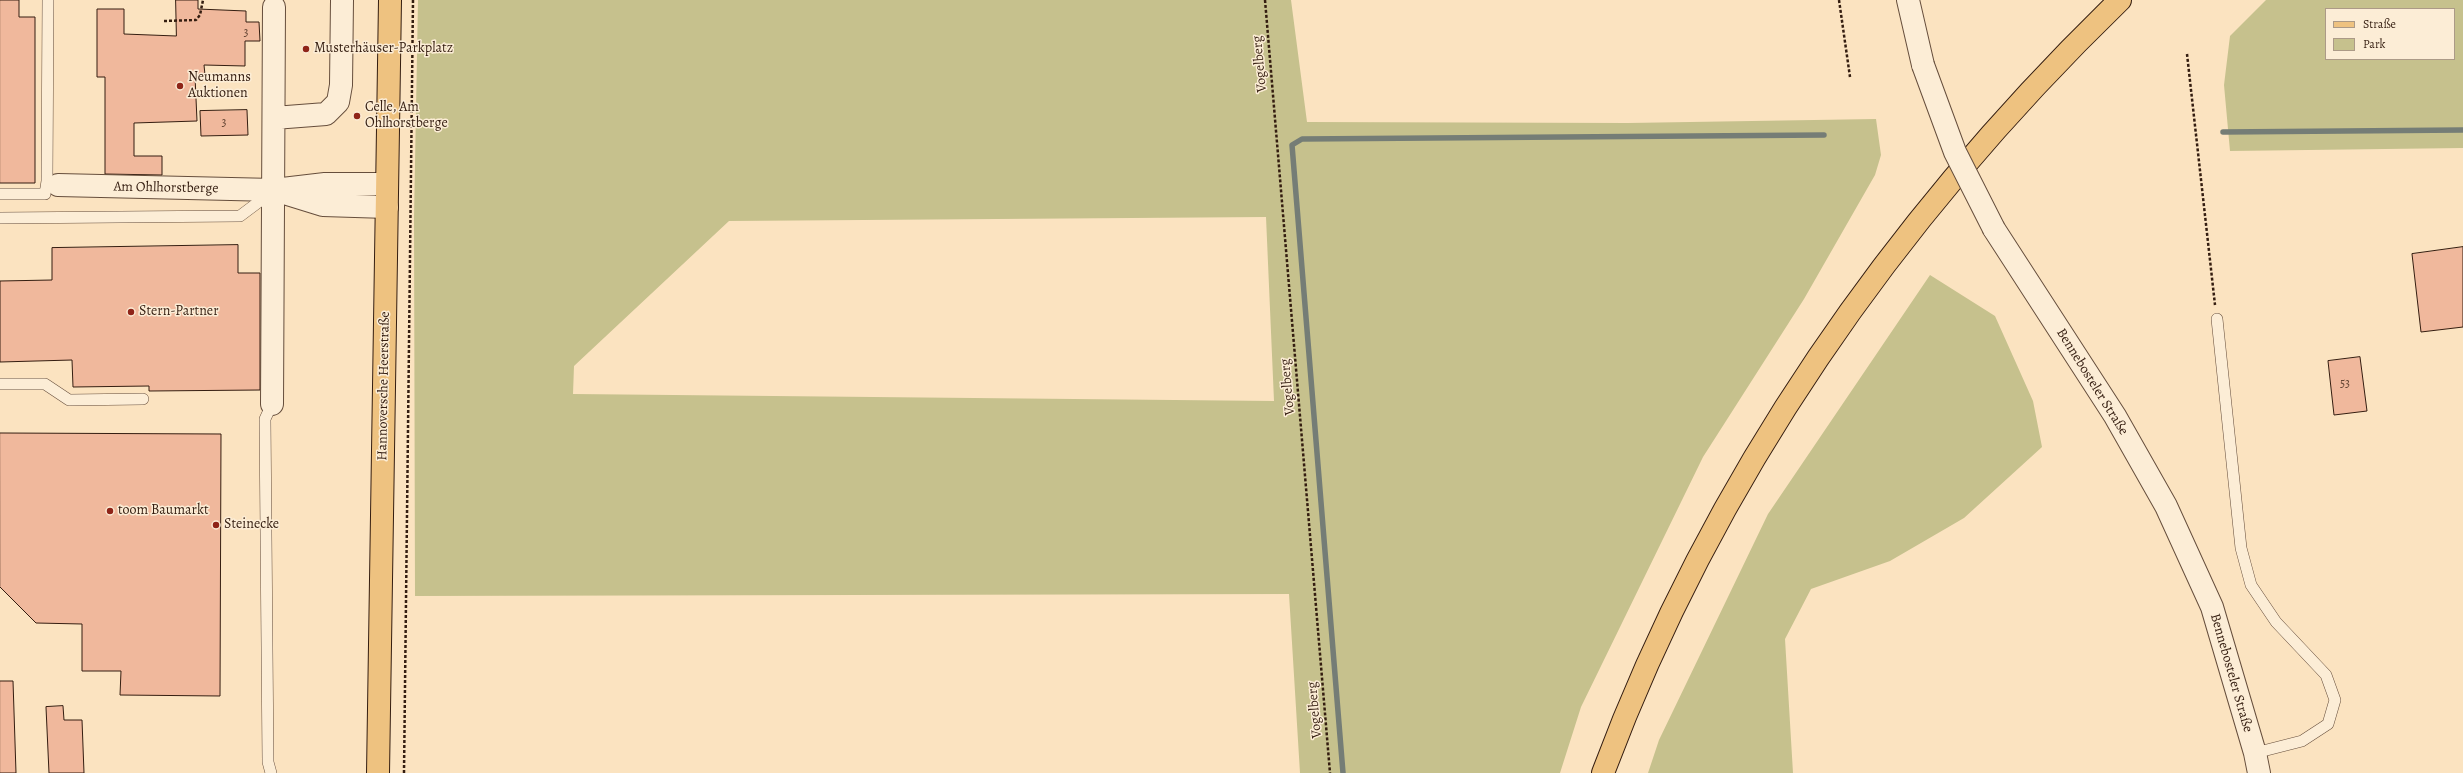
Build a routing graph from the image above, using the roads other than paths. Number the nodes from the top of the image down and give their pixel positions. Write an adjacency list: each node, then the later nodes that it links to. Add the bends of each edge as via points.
1 (48, 0): 8 (lane)
2 (342, 0): 7 (street, via 341,85 338,102 326,114)
3 (390, 0): 9 (main road, Hannoversche Heerstraße)
4 (1908, 0): 18 (street, Bennebosteler Straße, bridge, via 1923,65 1955,152 1994,229 2115,416 2166,506 2212,607)
5 (2120, 0): 21 (main road, via 2073,45 1993,130 1861,294 1812,366 1771,430 1700,556 1619,729)
6 (274, 7): 7 (street)
7 (274, 118): 10 (street)
8 (52, 183): 10 (street, Am Ohlhorstberge); 11 (lane, via 45,194)
9 (387, 184): 10 (street, Am Ohlhorstberge, via 326,184); 12 (main road, Hannoversche Heerstraße)
10 (274, 190): 12 (street, Am Ohlhorstberge, via 323,205); 13 (lane, via 240,216); 17 (street)
11 (0, 194)
12 (387, 207): 20 (main road, Hannoversche Heerstraße)
13 (0, 218)
14 (2217, 320): 18 (lane, via 2241,548 2251,585 2276,622 2326,675 2335,700 2328,724 2302,741)
15 (0, 384): 16 (lane, via 45,384 69,400)
16 (143, 400)
17 (272, 404): 19 (lane, via 265,419 268,762)
18 (2257, 763)
19 (271, 773)
20 (378, 773)
21 (1603, 773)

